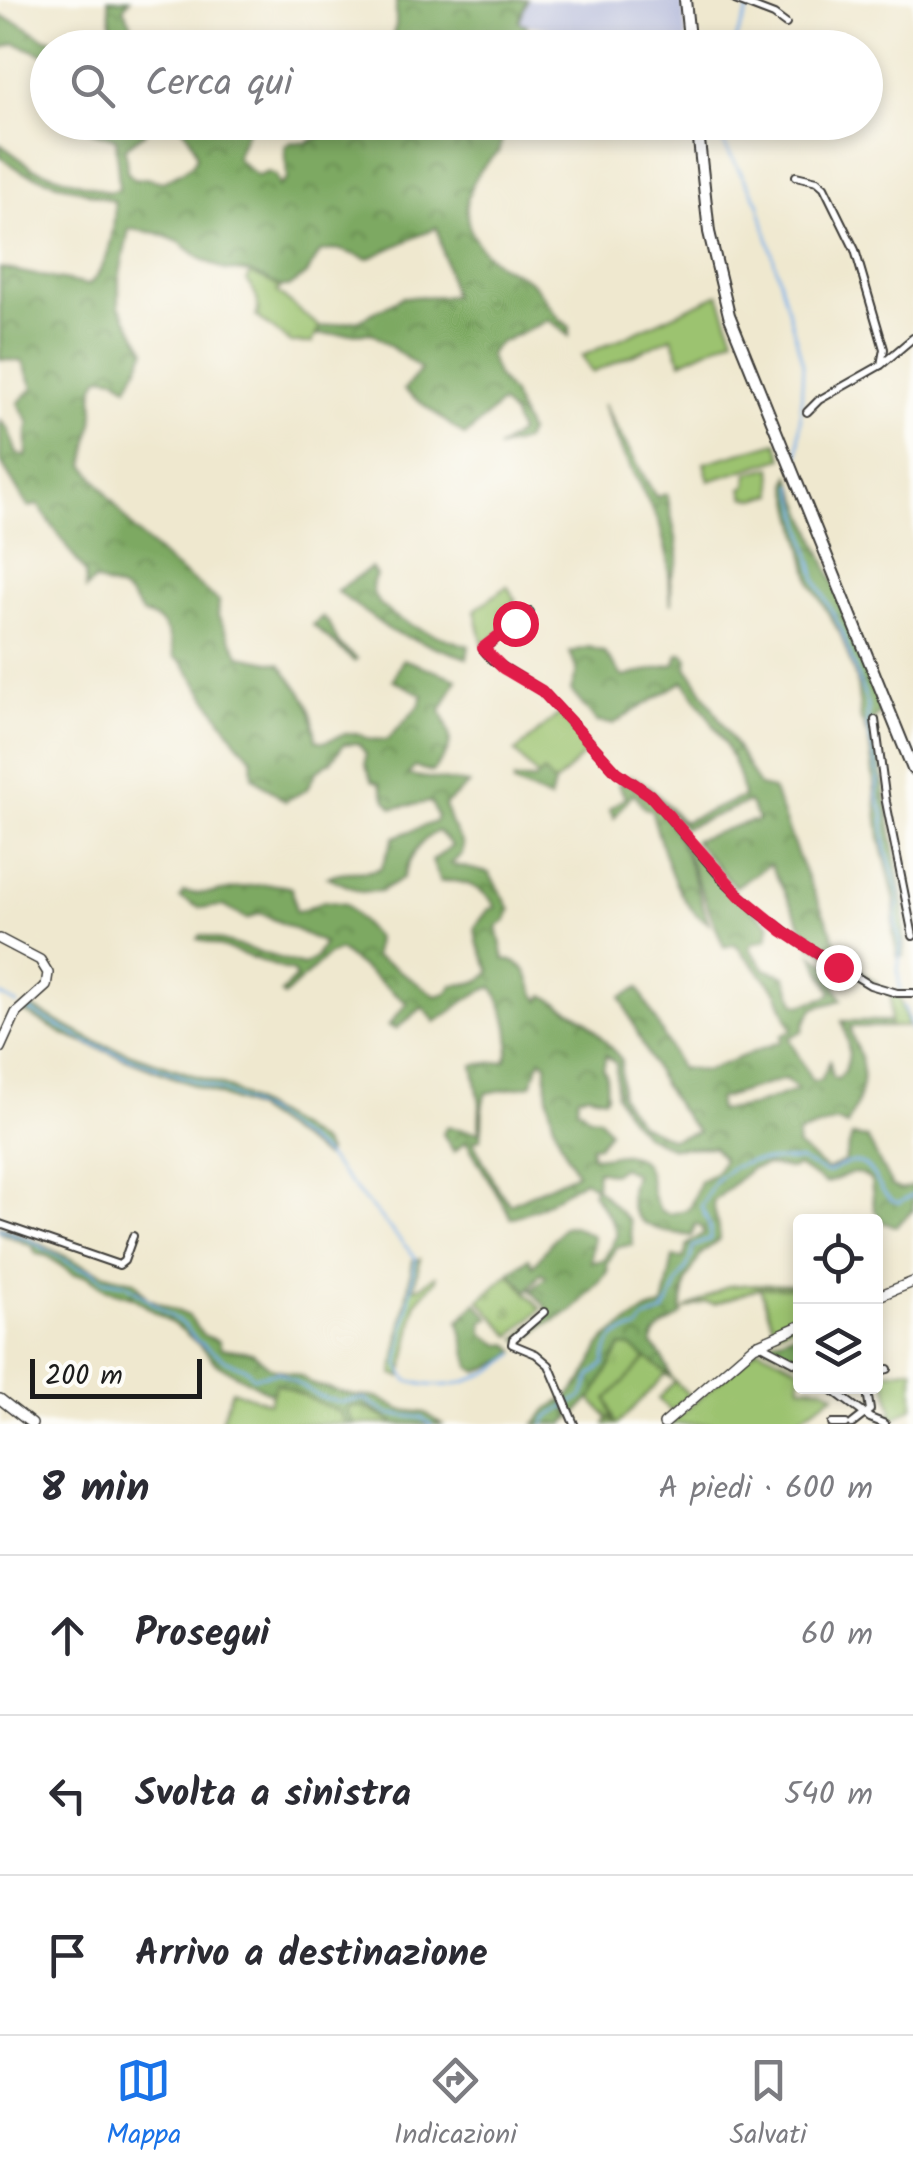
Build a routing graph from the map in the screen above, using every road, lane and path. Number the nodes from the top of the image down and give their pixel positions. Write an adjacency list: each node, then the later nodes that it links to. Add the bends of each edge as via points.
1 (685, 0): 4 (main road)
2 (735, 0): 3 (street)
3 (786, 24)
4 (688, 30)
5 (699, 140): 12 (main road, via 712,249 729,315)
6 (796, 176): 8 (street, via 824,187 855,250 884,349)
7 (913, 338): 8 (street)
8 (882, 365): 9 (street)
9 (807, 412)
10 (530, 612): 15 (street, via 483,648 492,660 542,691 770,922 870,984)
11 (875, 720): 13 (street)
12 (913, 769)
13 (913, 936)
14 (0, 939): 16 (street, via 40,960 48,973 46,986 16,1013)
15 (913, 994)
16 (0, 1048)
17 (0, 1224): 18 (street, via 119,1264)
18 (133, 1236)
19 (913, 1282): 20 (street)
20 (883, 1294)
21 (544, 1312): 32 (street, via 512,1344 549,1364)
22 (793, 1329): 23 (street)
23 (758, 1343): 24 (street); 33 (street)
24 (793, 1361)
25 (888, 1369): 26 (street)
26 (883, 1370)
27 (838, 1394): 30 (street)
28 (868, 1394): 30 (street)
29 (0, 1399): 31 (street)
30 (866, 1416): 35 (street); 36 (street)
31 (32, 1424)
32 (574, 1424)
33 (664, 1424)
34 (832, 1424): 35 (street)
35 (849, 1424)
36 (885, 1424)

